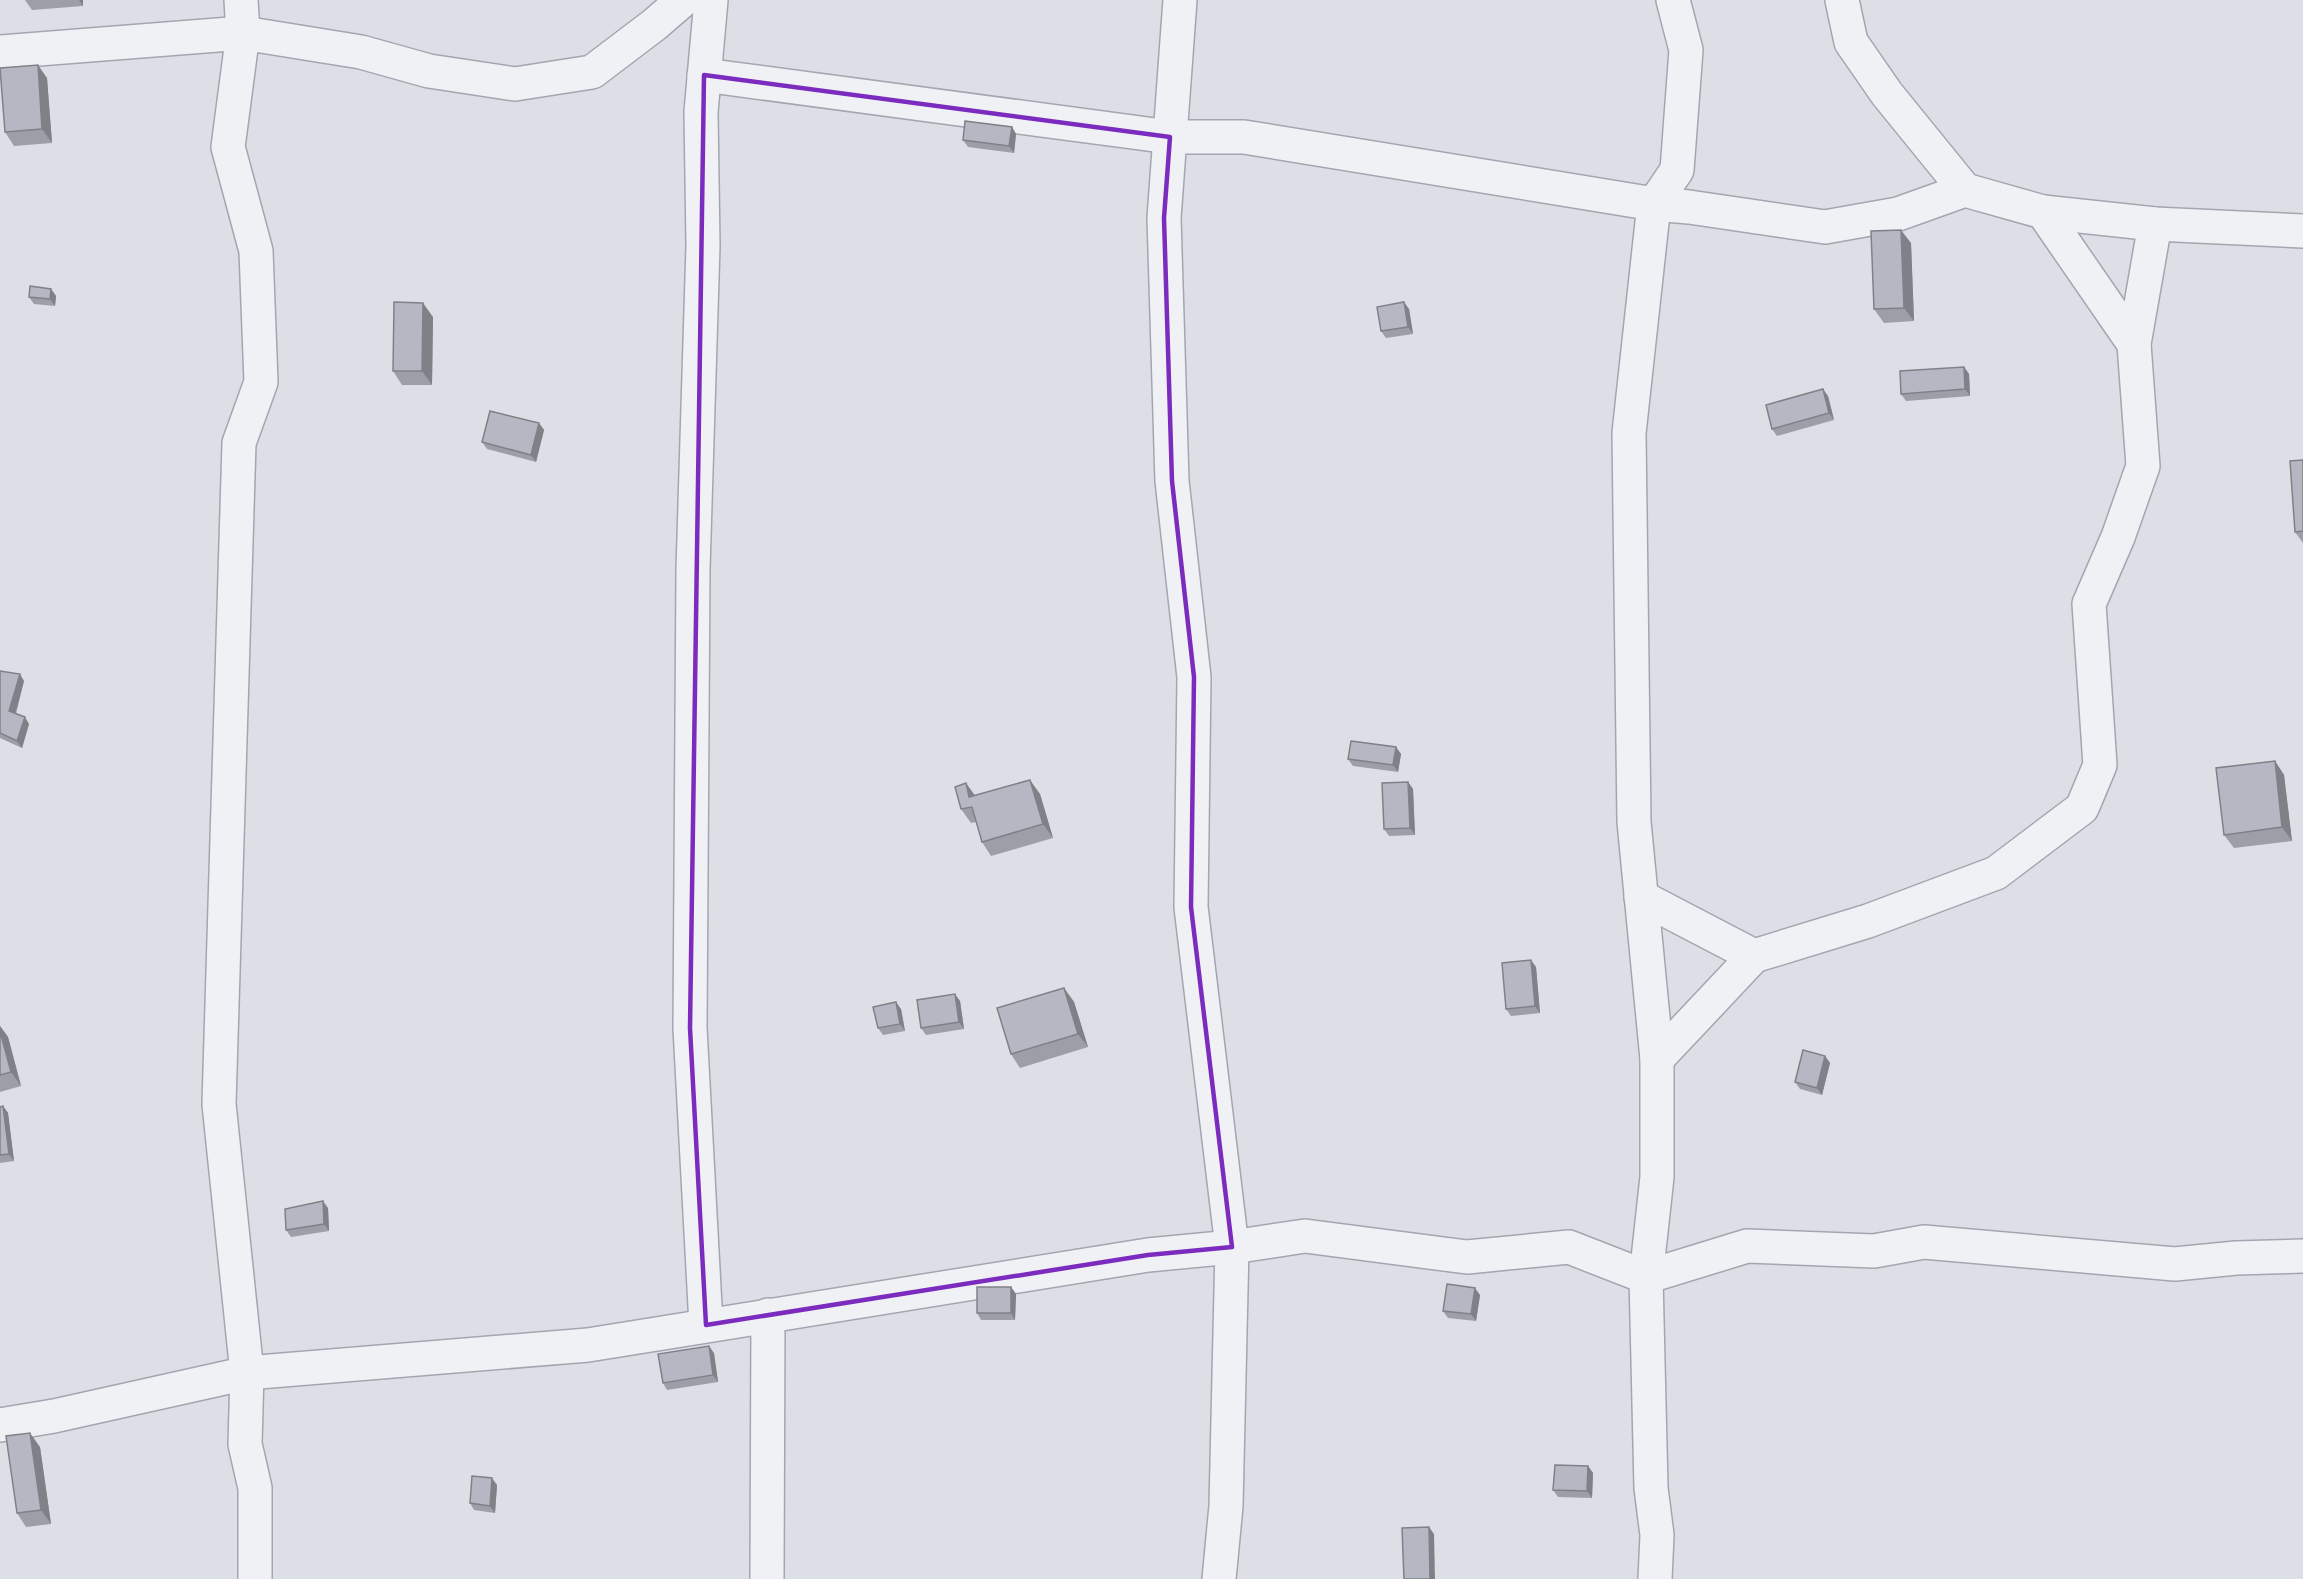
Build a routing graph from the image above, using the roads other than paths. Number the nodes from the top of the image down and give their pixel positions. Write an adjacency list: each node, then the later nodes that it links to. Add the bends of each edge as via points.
1 (242, 0): 7 (street)
2 (683, 0): 7 (street, via 592,72 515,84 429,71 361,52)
3 (711, 0): 9 (street)
4 (1180, 0): 10 (street)
5 (1672, 0): 12 (street, via 1686,50 1684,96 1677,170)
6 (1842, 0): 11 (street, via 1851,42 1887,94)
7 (243, 33): 8 (street); 25 (street, via 228,147 256,251 261,382 239,443 219,1104)
8 (0, 52)
9 (704, 75): 10 (street); 24 (street, via 693,569 690,1028)
10 (1170, 137): 12 (street, via 1245,137); 20 (street, via 1164,218 1172,481 1194,677 1191,907)
11 (1965, 190): 12 (street, via 1898,214 1825,227); 13 (street)
12 (1654, 204): 17 (street, via 1629,433 1634,822)
13 (2043, 212): 14 (street); 16 (street)
14 (2155, 224): 15 (street); 16 (street)
15 (2303, 231)
16 (2134, 344): 18 (street, via 2142,466 2118,537 2089,604 2100,765 2082,808 1996,873 1868,921)
17 (1641, 897): 18 (street); 19 (street)
18 (1754, 956): 19 (street)
19 (1657, 1059): 22 (street, via 1658,1177)
20 (1232, 1247): 22 (street, via 1305,1236 1467,1257 1569,1247); 23 (street, via 1148,1255); 29 (street, via 1226,1506)
21 (2303, 1256): 22 (street, via 2175,1264 1924,1242 1874,1251 1747,1246)
22 (1646, 1277): 30 (street, via 1651,1488 1657,1535)
23 (768, 1316): 24 (street); 28 (street)
24 (706, 1325): 25 (street, via 588,1345)
25 (247, 1373): 26 (street); 27 (street, via 245,1444 255,1488)
26 (0, 1425)
27 (255, 1579)
28 (767, 1579)
29 (1219, 1579)
30 (1655, 1579)

